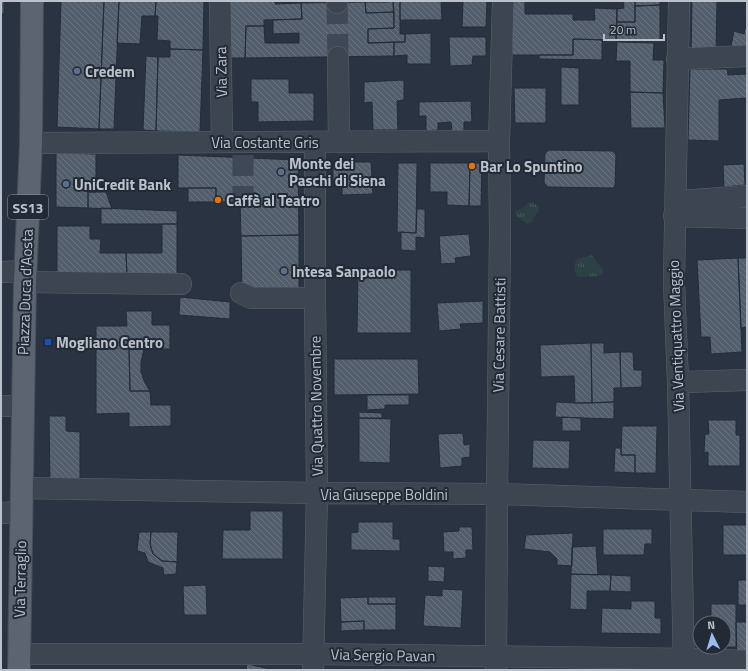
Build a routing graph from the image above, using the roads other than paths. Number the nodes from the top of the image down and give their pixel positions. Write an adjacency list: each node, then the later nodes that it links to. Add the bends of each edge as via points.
1 (32, 1): 12 (main road, Piazza Duca d'Aosta / SS13)
2 (220, 1): 8 (street, Via Zara)
3 (503, 1): 11 (street, Via Cesare Battisti)
4 (678, 1): 7 (street, Via Ventiquattro Maggio)
5 (747, 56): 7 (street)
6 (338, 57): 10 (street)
7 (677, 58): 14 (street, Via Ventiquattro Maggio)
8 (222, 142): 9 (street, Via Costante Gris); 12 (street, Via Costante Gris)
9 (315, 142): 10 (street, Via Costante Gris); 20 (street, Via Quattro Novembre)
10 (339, 142): 11 (street, Via Costante Gris)
11 (499, 142): 27 (street, Via Cesare Battisti)
12 (31, 143): 17 (main road, Piazza Duca d'Aosta / SS13)
13 (747, 196): 14 (street)
14 (678, 208): 15 (street); 22 (street, Via Ventiquattro Maggio, via 674,289)
15 (747, 218)
16 (1, 272): 17 (street)
17 (25, 276): 18 (street); 24 (main road, Piazza Duca d'Aosta / SS13)
18 (181, 284)
19 (241, 293): 20 (street, via 250,298)
20 (315, 298): 26 (street, Via Quattro Novembre)
21 (747, 380): 22 (street)
22 (678, 384): 28 (street, Via Ventiquattro Maggio)
23 (1, 406): 24 (street)
24 (23, 406): 25 (main road, Piazza Duca d'Aosta / SS13)
25 (22, 488): 26 (street, Via Giuseppe Boldini); 30 (main road, Via Terraglio / SS13)
26 (317, 493): 27 (street, Via Giuseppe Boldini); 33 (street, Via Quattro Novembre)
27 (497, 494): 28 (street, Via Giuseppe Boldini); 34 (street, Via Cesare Battisti)
28 (680, 500): 29 (street, Via Giuseppe Boldini); 35 (street, Via Ventiquattro Maggio)
29 (747, 502)
30 (11, 513): 32 (main road, Via Terraglio / SS13)
31 (747, 661): 35 (street, Via Sergio Pavan)
32 (19, 662): 33 (street, Via Sergio Pavan)
33 (313, 662): 34 (street, Via Sergio Pavan)
34 (496, 663): 35 (street, Via Sergio Pavan)
35 (684, 665)

